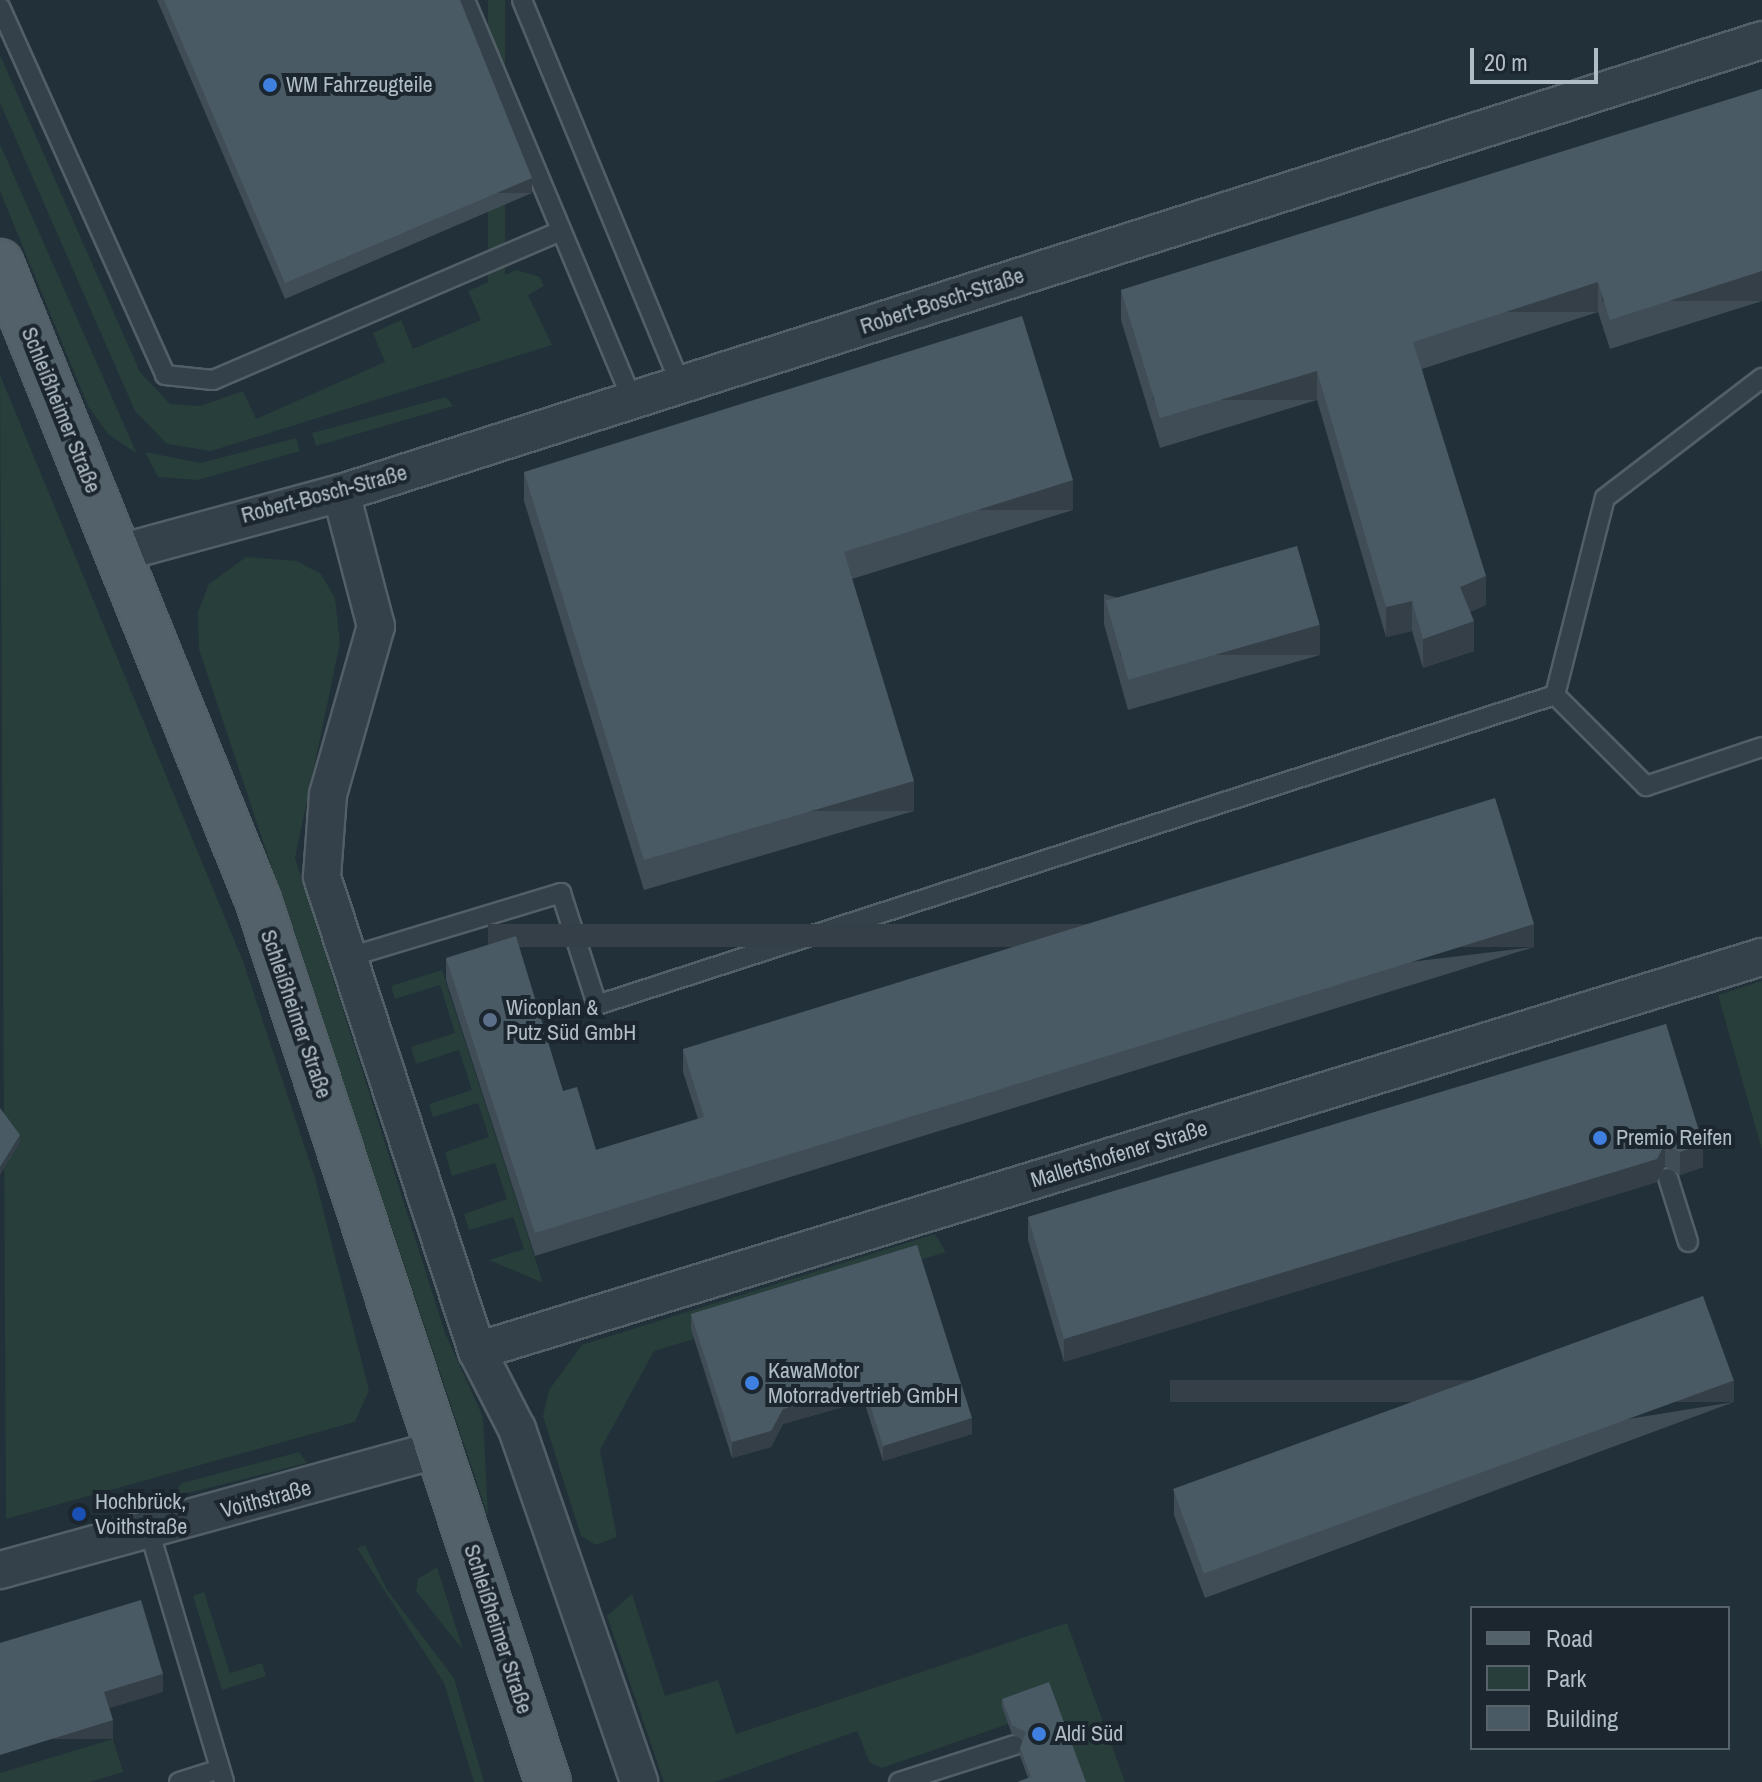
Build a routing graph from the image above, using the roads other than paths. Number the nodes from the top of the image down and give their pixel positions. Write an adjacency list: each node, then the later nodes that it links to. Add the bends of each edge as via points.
1 (465, 0): 5 (lane)
2 (522, 0): 8 (lane)
3 (0, 7): 5 (lane, via 165,375 213,380)
4 (1762, 40): 8 (street, Robert-Bosch-Straße)
5 (561, 231): 9 (lane)
6 (0, 262): 11 (main road, Schleißheimer Straße)
7 (1762, 378): 12 (lane, via 1605,498)
8 (681, 385): 9 (street, Robert-Bosch-Straße)
9 (632, 400): 10 (street, Robert-Bosch-Straße)
10 (341, 493): 11 (street, Robert-Bosch-Straße); 15 (street, via 376,626 328,795 322,877)
11 (120, 553): 19 (main road, Schleißheimer Straße, via 258,900)
12 (1555, 695): 13 (lane, via 1646,786); 15 (lane, via 597,1005 561,893)
13 (1762, 747)
14 (1762, 957): 18 (street, Mallertshofener Straße)
15 (346, 958): 18 (street)
16 (1668, 1178): 17 (lane)
17 (1688, 1242)
18 (477, 1351): 26 (street, via 517,1429)
19 (439, 1449): 20 (street, Voithstraße); 25 (main road, Schleißheimer Straße)
20 (149, 1530): 21 (street, Voithstraße); 23 (lane)
21 (0, 1570)
22 (1015, 1745): 27 (lane)
23 (222, 1776): 24 (lane)
24 (179, 1782)
25 (548, 1782)
26 (639, 1782)
27 (899, 1782)

